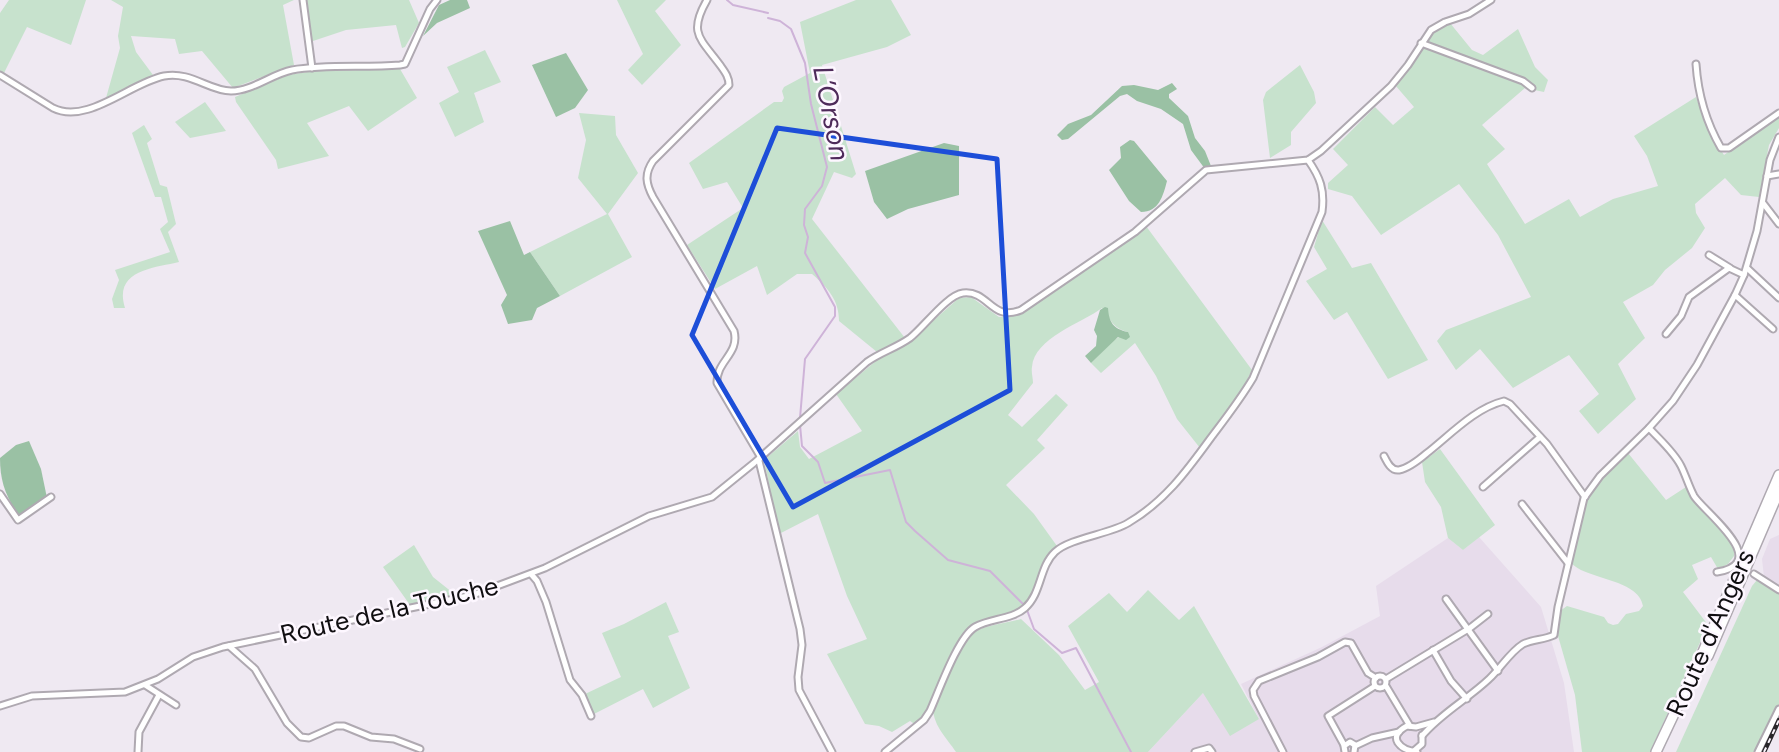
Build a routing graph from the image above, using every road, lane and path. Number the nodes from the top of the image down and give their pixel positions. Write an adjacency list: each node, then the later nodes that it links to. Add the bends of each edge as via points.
1 (303, 0): 7 (street)
2 (438, 0): 7 (street, via 405,64)
3 (707, 0): 27 (street, via 696,30 729,85 653,161 647,183 734,331 736,346 717,373 717,383)
4 (1491, 0): 5 (street, via 1436,26)
5 (1421, 43): 9 (street); 12 (street, via 1391,86)
6 (1696, 64): 10 (street, via 1707,118 1721,148 1729,148)
7 (312, 68): 8 (street, via 291,70 230,91 184,76 166,76 73,113 53,108)
8 (0, 75)
9 (1531, 88)
10 (1779, 113)
11 (1779, 137): 14 (street)
12 (1308, 159): 27 (street, Route de la Touche, via 1206,170 1135,232 1009,315 979,296 958,295 908,339 867,362); 74 (street, via 1321,181 1322,212 1242,396 1163,498 1115,530 1058,550 1029,604 969,632 924,720)
13 (1779, 174): 14 (street)
14 (1767, 176): 15 (street)
15 (1763, 203): 16 (street); 19 (street)
16 (1779, 224)
17 (1709, 255): 18 (street)
18 (1730, 268): 19 (street); 23 (street, via 1689,297)
19 (1746, 272): 20 (street); 21 (street)
20 (1735, 295): 22 (street); 24 (street, via 1685,384)
21 (1779, 298)
22 (1773, 329)
23 (1666, 334)
24 (1650, 428): 33 (street); 39 (street, via 1676,459 1695,498 1720,522 1737,549 1731,568)
25 (1540, 437): 26 (street, via 1504,401 1486,408 1401,469 1390,467); 29 (street); 33 (street)
26 (1384, 456)
27 (759, 459): 40 (street, Route de la Touche, via 712,497 649,516); 73 (street, via 802,638 799,690)
28 (1779, 475): 80 (highway, Route d'Angers)
29 (1483, 487)
30 (1779, 491): 35 (highway, Route d'Angers)
31 (0, 494): 32 (street, via 18,520)
32 (51, 497)
33 (1585, 497): 37 (street)
34 (1522, 504): 36 (street)
35 (1765, 526): 41 (highway); 44 (highway, Route d'Angers)
36 (1556, 547): 37 (street); 38 (street)
37 (1571, 549): 38 (street)
38 (1568, 563): 49 (street, via 1555,632 1523,644)
39 (1717, 572)
40 (531, 574): 47 (street, Route de la Touche, via 473,595); 60 (street, via 546,602 570,680)
41 (1754, 574): 42 (street); 44 (highway)
42 (1779, 590)
43 (1446, 599): 46 (street)
44 (1734, 600): 81 (highway, Route d'Angers)
45 (1488, 614): 46 (street)
46 (1467, 630): 48 (street); 49 (street)
47 (229, 646): 52 (street, Route de la Touche, via 193,657); 69 (street, via 255,668 287,723 301,737 344,726)
48 (1433, 650): 51 (street); 55 (street)
49 (1498, 671): 55 (street)
50 (1376, 678): 51 (street, via 1382,676); 53 (street); 77 (street, via 1368,673 1351,643 1345,642 1259,681 1254,696)
51 (1386, 682): 53 (street, via 1380,689); 58 (street)
52 (145, 685): 54 (street); 57 (street, Route de la Touche, via 108,694 32,695)
53 (1375, 685): 68 (street, via 1328,716)
54 (159, 695): 56 (street); 72 (street, via 139,732)
55 (1466, 699): 61 (street)
56 (176, 705)
57 (0, 706)
58 (1399, 709): 62 (street); 63 (street)
59 (1779, 709): 82 (street)
60 (592, 716)
61 (1437, 721): 62 (street); 65 (street)
62 (1413, 727): 63 (street); 65 (street)
63 (1400, 730): 64 (street); 66 (street)
64 (1382, 736): 66 (street); 70 (street)
65 (1422, 736): 67 (street)
66 (1398, 742): 71 (street, via 1402,749)
67 (1422, 744): 71 (street); 79 (street)
68 (1344, 745): 70 (street, via 1351,742); 78 (street)
69 (420, 749)
70 (1354, 749)
71 (1415, 751)
72 (138, 752)
73 (832, 752)
74 (885, 752)
75 (1195, 752): 76 (street, via 1209,748)
76 (1213, 752)
77 (1283, 752)
78 (1345, 752)
79 (1426, 752)
80 (1656, 752)
81 (1662, 752)
82 (1758, 752)

